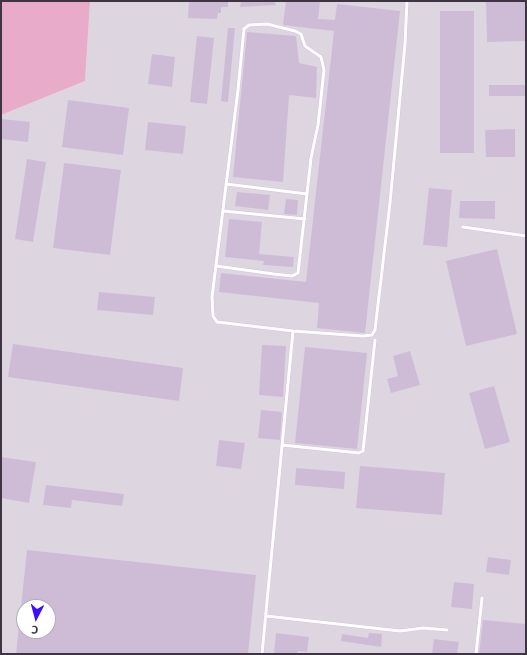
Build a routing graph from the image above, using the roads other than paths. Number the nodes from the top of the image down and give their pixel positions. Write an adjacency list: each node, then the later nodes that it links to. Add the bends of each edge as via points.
1 (407, 1): 9 (lane, via 392,181 375,330 372,335 363,336)
2 (226, 184): 3 (lane); 3 (lane, via 244,29 249,25 267,24 301,34 305,46 321,57 324,70); 4 (lane)
3 (307, 194): 5 (lane)
4 (223, 211): 5 (lane); 8 (lane)
5 (305, 220): 8 (lane, via 298,273 292,276)
6 (463, 227): 7 (lane)
7 (526, 236)
8 (216, 266): 9 (lane, via 212,297 213,316 217,322)
9 (293, 331): 11 (lane)
10 (375, 340): 11 (lane, via 363,451 359,453)
11 (282, 445): 13 (lane)
12 (482, 598): 16 (lane)
13 (266, 616): 14 (lane, via 400,631 423,628); 15 (lane)
14 (447, 630)
15 (262, 654)
16 (476, 654)

